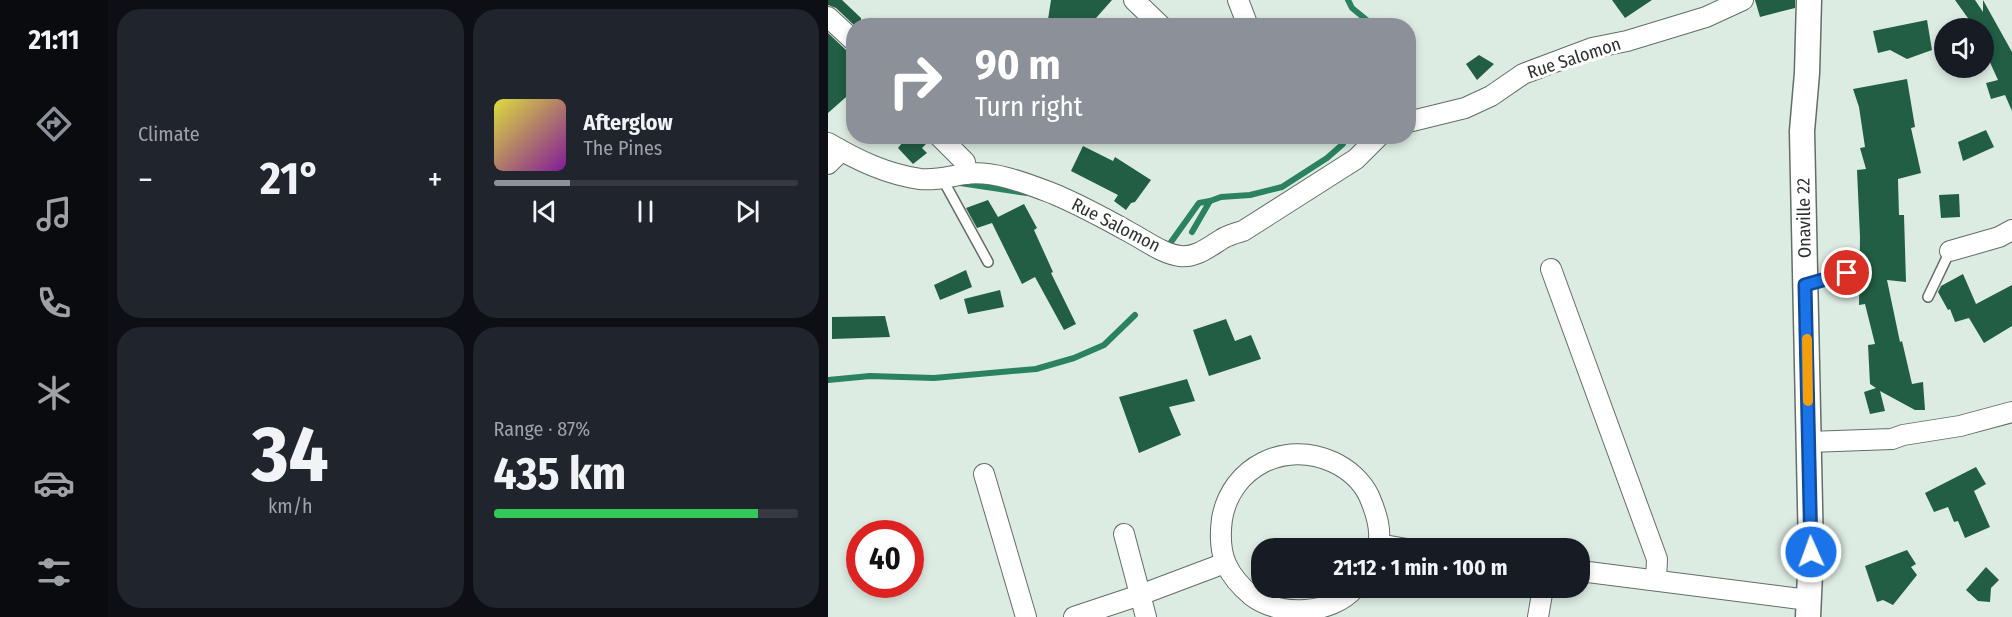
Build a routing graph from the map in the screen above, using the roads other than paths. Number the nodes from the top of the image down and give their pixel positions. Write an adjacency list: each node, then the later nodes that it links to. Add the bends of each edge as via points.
1 (1134, 0): 6 (street)
2 (1238, 0): 7 (street)
3 (1743, 0): 9 (street, Rue Salomon, via 1706,17 1592,48 1523,74 1465,108)
4 (1809, 0): 20 (street, Onaville 22, via 1802,131)
5 (828, 17): 8 (street)
6 (1153, 18)
7 (1245, 18)
8 (846, 34)
9 (1416, 120)
10 (947, 144): 13 (street, via 965,162)
11 (1371, 144): 13 (street, Rue Salomon, via 1356,159 1243,231 1182,256 1153,246 1053,194 998,176)
12 (832, 152): 14 (street, Rue Salomon, via 885,171 923,180)
13 (967, 174): 14 (street, Rue Salomon)
14 (943, 180): 17 (lane)
15 (2012, 230): 16 (street)
16 (1950, 251): 21 (lane)
17 (988, 262)
18 (1551, 269): 29 (street, via 1657,559)
19 (1847, 273): 20 (lane)
20 (1805, 285): 23 (street, Onaville 22)
21 (1928, 297)
22 (2012, 412): 23 (street, via 1892,439)
23 (1809, 442): 33 (street, Onaville 22)
24 (984, 474): 35 (street)
25 (1124, 534): 30 (street)
26 (1378, 538): 27 (street, via 1377,515 1366,488 1345,467 1318,455 1289,454 1262,462 1239,480 1224,506 1221,525)
27 (1226, 563): 30 (street); 34 (street, via 1254,599 1276,609)
28 (1590, 572): 29 (street)
29 (1656, 580): 33 (street)
30 (1140, 595): 36 (street); 37 (street)
31 (1346, 598): 34 (street)
32 (1541, 598): 38 (street)
33 (1808, 608)
34 (1323, 613)
35 (1026, 617)
36 (1074, 617)
37 (1146, 617)
38 (1538, 617)

